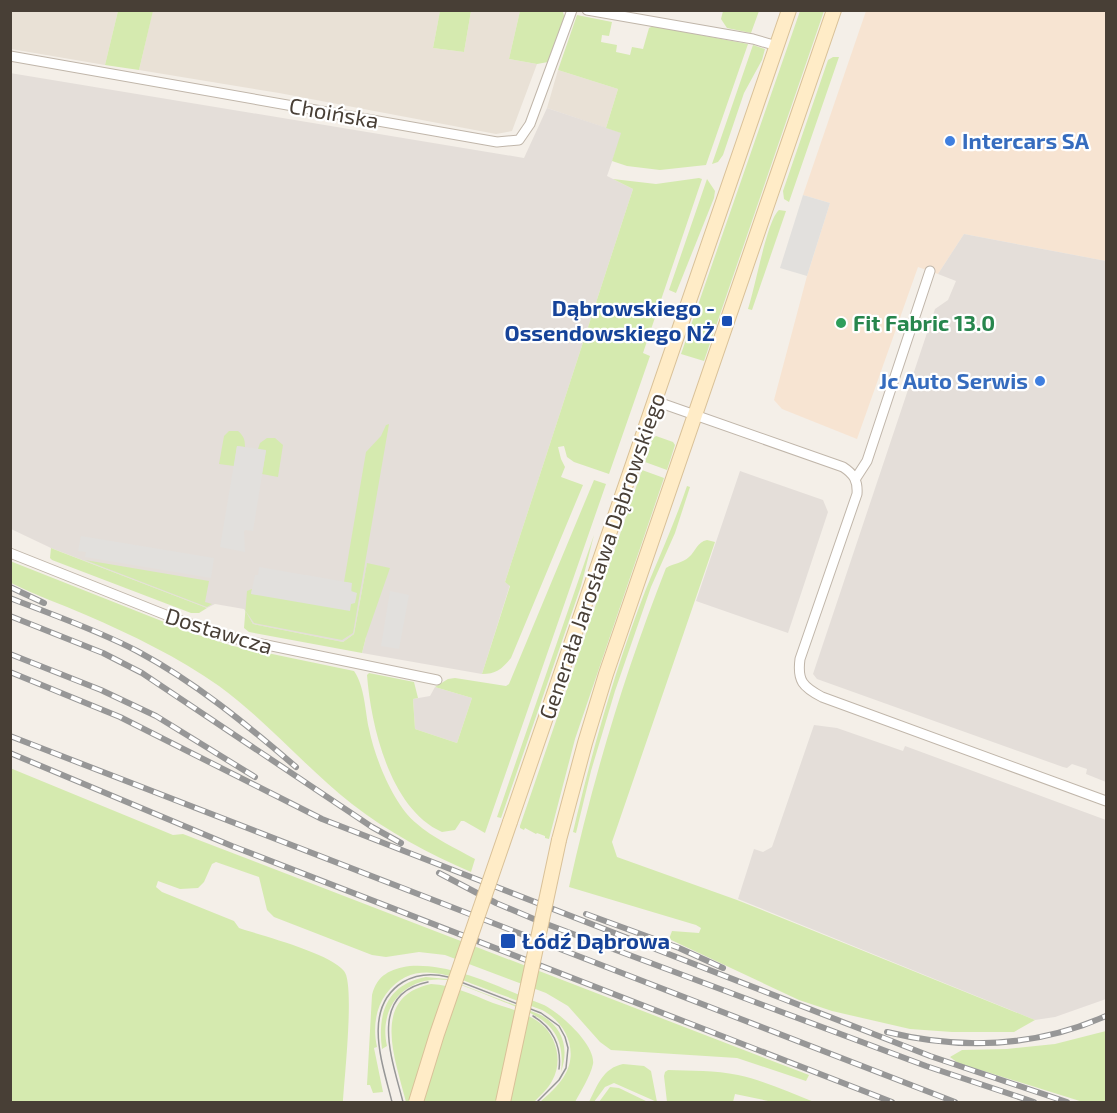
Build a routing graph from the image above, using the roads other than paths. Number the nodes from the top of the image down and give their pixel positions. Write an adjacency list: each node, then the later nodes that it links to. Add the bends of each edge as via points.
1 (572, 10): 6 (street, Choińska, via 530,124 519,140 497,142)
2 (587, 10): 5 (street)
3 (789, 10): 5 (main road, Generała Jarosława Dąbrowskiego)
4 (834, 10): 9 (main road, Generała Jarosława Dąbrowskiego)
5 (777, 46): 8 (main road, Generała Jarosława Dąbrowskiego)
6 (10, 56)
7 (930, 271): 10 (street, via 867,461)
8 (655, 401): 9 (street); 14 (main road, Generała Jarosława Dąbrowskiego, bridge)
9 (695, 415): 10 (street, via 843,467); 15 (main road, Generała Jarosława Dąbrowskiego, bridge, via 585,743 559,840)
10 (856, 478): 13 (street, via 857,494 800,659 802,682 822,697)
11 (10, 553): 12 (street, Dostawcza, via 228,637)
12 (437, 680)
13 (1107, 801)
14 (416, 1102)
15 (503, 1102)

